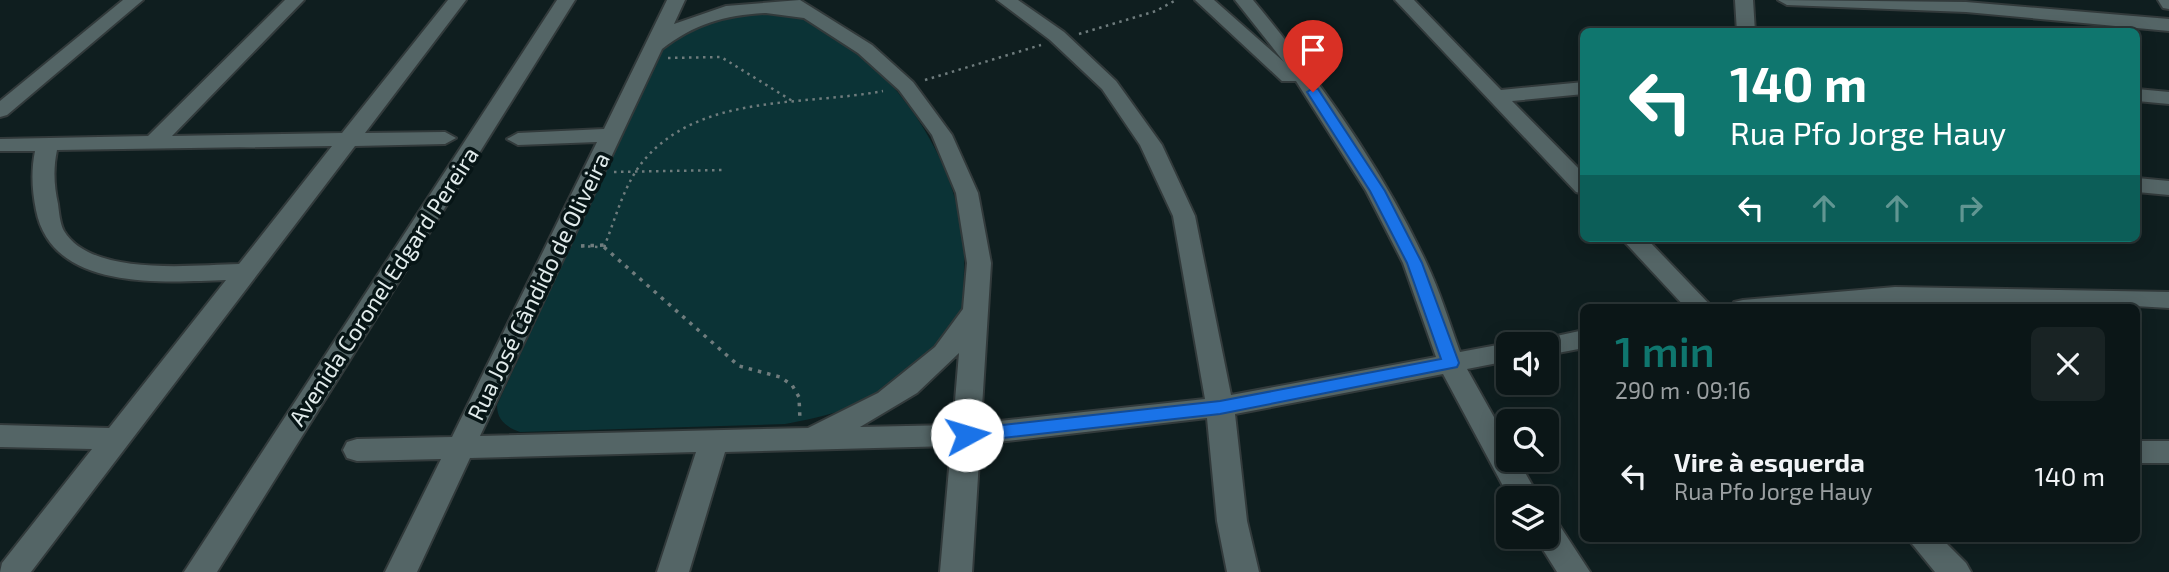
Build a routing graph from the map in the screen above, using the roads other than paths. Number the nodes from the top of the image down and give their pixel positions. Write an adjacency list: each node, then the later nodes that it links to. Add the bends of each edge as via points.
1 (134, 0): 21 (street)
2 (295, 0): 27 (street)
3 (457, 0): 25 (street)
4 (566, 0): 57 (street, Avenida Coronel Edgard Pereira)
5 (676, 0): 16 (street, Rua José Cândido de Oliveira)
6 (788, 0): 13 (street)
7 (1006, 0): 43 (street, via 1057,36 1109,85 1151,145 1184,216)
8 (1243, 0): 12 (street, via 1246,9 1241,15 1232,16); 22 (street, via 1289,55)
9 (1404, 0): 19 (street)
10 (1744, 0): 15 (street)
11 (1787, 0): 14 (street, via 1966,7)
12 (1210, 4): 22 (street)
13 (819, 18): 16 (street, via 780,9 733,10 687,23); 38 (street, via 865,49 906,86 942,135 967,193 979,263)
14 (2169, 25)
15 (1746, 28)
16 (651, 51): 23 (street, Rua José Cândido de Oliveira)
17 (1580, 88): 19 (street)
18 (2140, 95): 20 (street)
19 (1496, 96): 30 (street)
20 (2169, 98)
21 (0, 111)
22 (1338, 128): 42 (street, via 1415,263)
23 (611, 135): 26 (street); 49 (street, Rua José Cândido de Oliveira)
24 (445, 138): 25 (street)
25 (351, 139): 27 (street); 34 (street)
26 (518, 139)
27 (154, 142): 28 (street)
28 (48, 144): 29 (street); 34 (street, via 43,159 44,195 53,233 74,254 100,267 145,272)
29 (0, 145)
30 (1580, 183)
31 (2140, 185): 32 (street)
32 (2169, 188)
33 (1637, 242): 36 (street)
34 (248, 271): 46 (street)
35 (2169, 300): 37 (street, via 1895,295)
36 (1696, 304)
37 (1790, 304)
38 (976, 308): 44 (street); 47 (street, via 962,334 914,383 872,410)
39 (1580, 340): 40 (street)
40 (1559, 344)
41 (1496, 354): 42 (street)
42 (1451, 363): 43 (street); 53 (street)
43 (1220, 407): 44 (street); 61 (street, via 1232,521)
44 (967, 435): 47 (street); 60 (street)
45 (0, 436): 46 (street)
46 (117, 439): 56 (street)
47 (801, 439): 48 (street)
48 (714, 440): 49 (street); 59 (street)
49 (462, 446): 50 (street); 58 (street, Rua José Cândido de Oliveira)
50 (357, 450)
51 (2140, 452): 52 (street)
52 (2169, 453)
53 (1518, 486)
54 (1926, 542): 63 (street)
55 (1558, 549): 62 (street)
56 (13, 572)
57 (200, 572)
58 (401, 572)
59 (673, 572)
60 (956, 572)
61 (1243, 572)
62 (1574, 572)
63 (1955, 572)

